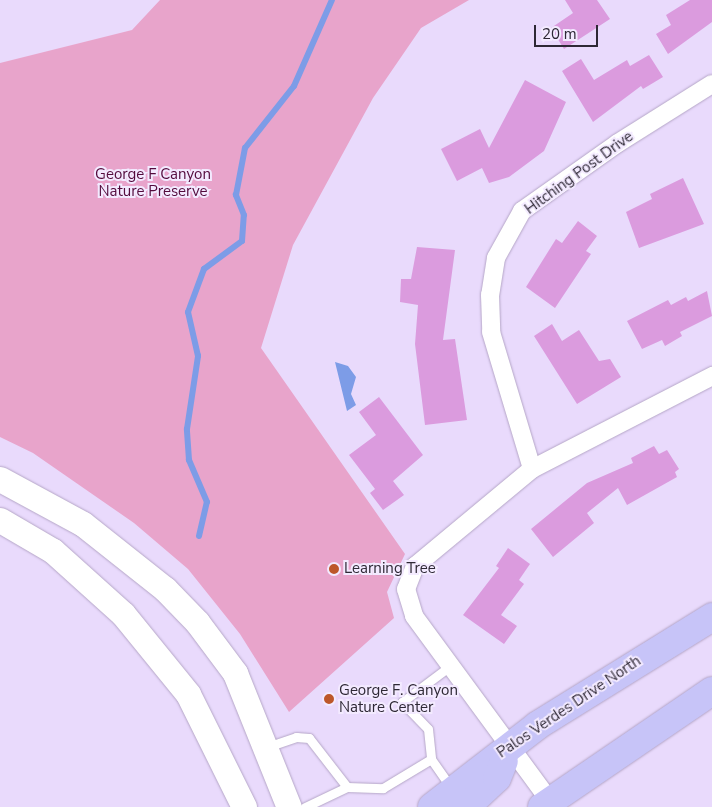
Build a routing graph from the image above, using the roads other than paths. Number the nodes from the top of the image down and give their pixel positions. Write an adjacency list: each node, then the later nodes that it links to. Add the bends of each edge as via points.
1 (712, 84): 3 (street, Hitching Post Drive, via 618,143 522,211 496,258 491,332)
2 (712, 376): 3 (street)
3 (532, 469): 7 (street, via 415,566 406,589 414,616)
4 (0, 479): 10 (main road, via 83,524 184,609 235,673)
5 (0, 520): 15 (main road, via 53,551 123,614 188,694)
6 (712, 617): 9 (main road, Palos Verdes Drive North, via 619,672)
7 (450, 666): 9 (street); 11 (lane, via 402,702 428,729)
8 (712, 691): 14 (main road)
9 (510, 746): 13 (main road, Palos Verdes Drive North); 14 (street)
10 (267, 747): 12 (lane, via 296,737 309,738); 16 (main road)
11 (431, 759): 12 (lane, via 383,788); 13 (lane)
12 (347, 787): 17 (lane)
13 (459, 798): 18 (main road, Palos Verdes Drive North)
14 (546, 804)
15 (244, 807)
16 (289, 807)
17 (305, 807)
18 (432, 807)

